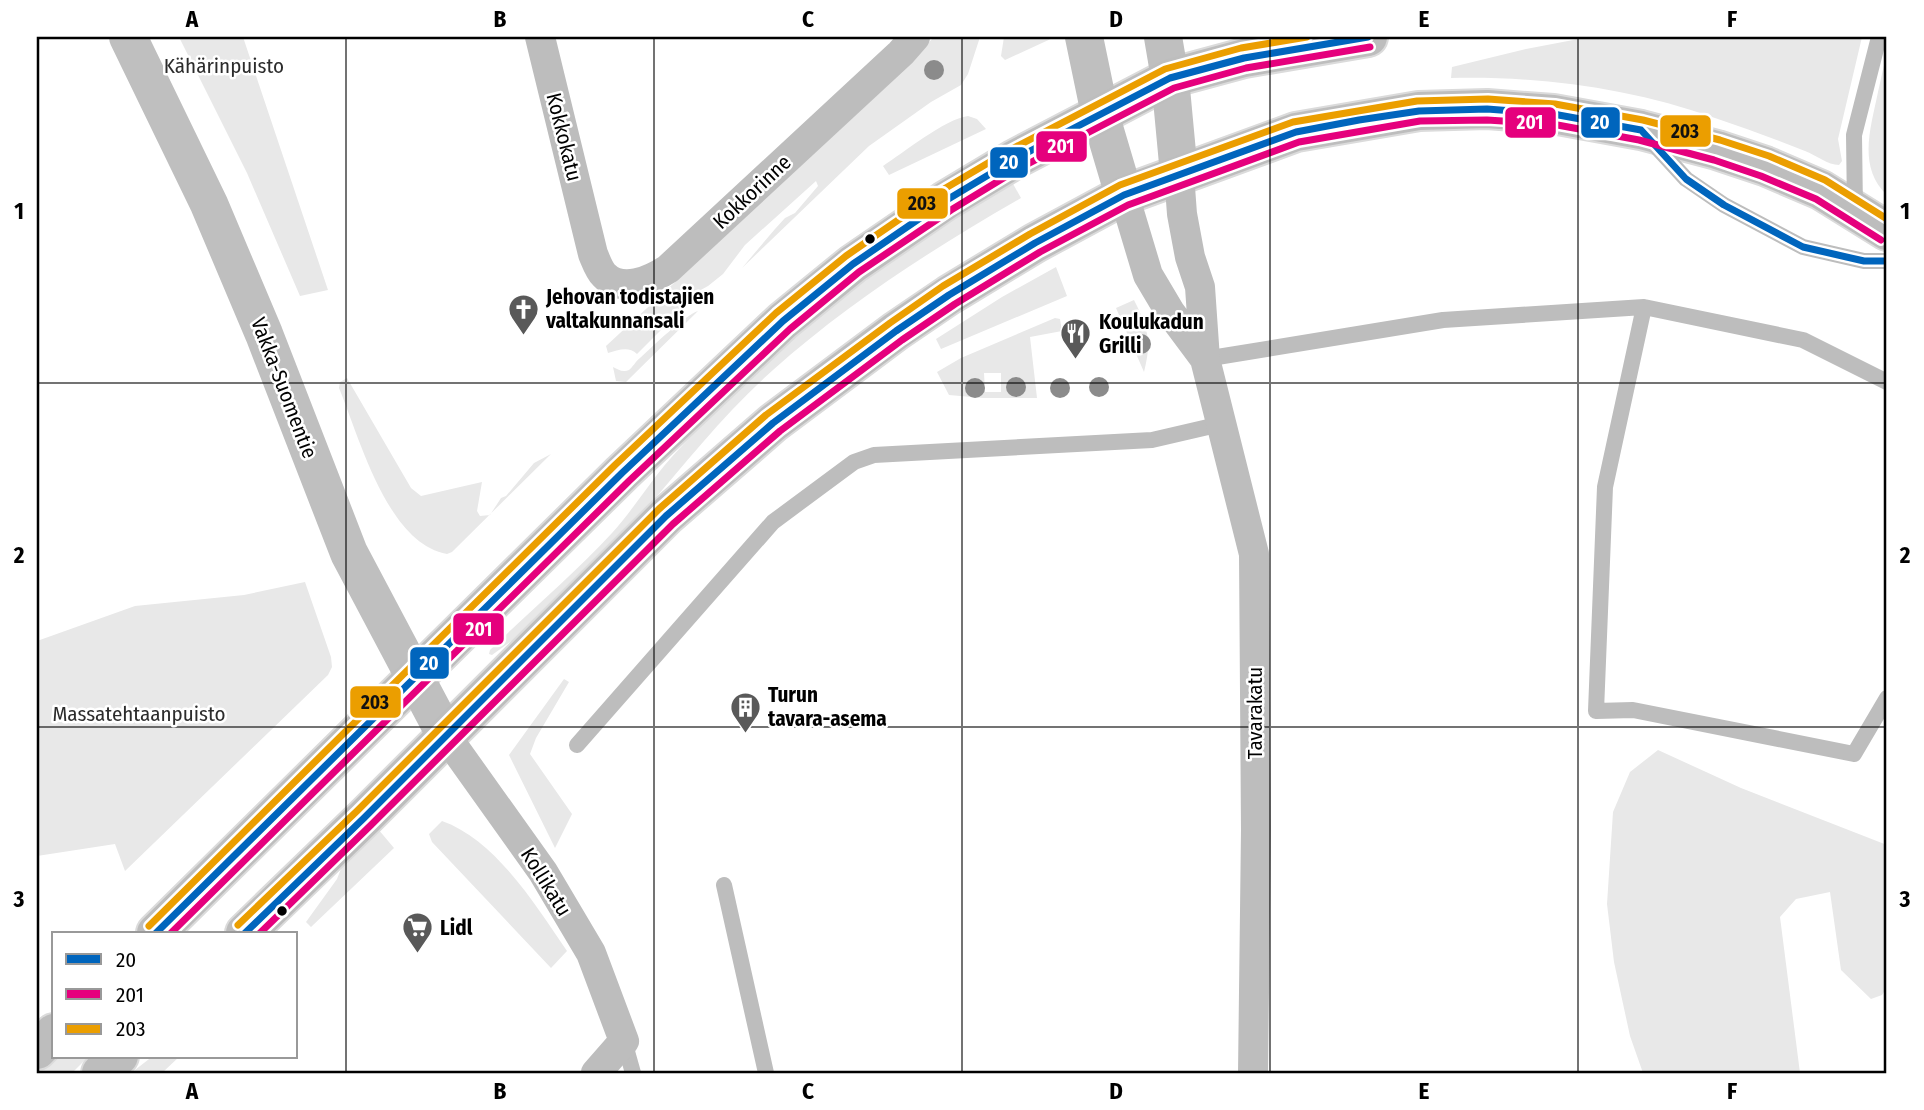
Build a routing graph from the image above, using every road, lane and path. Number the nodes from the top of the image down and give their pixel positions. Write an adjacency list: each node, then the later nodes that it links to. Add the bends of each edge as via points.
1 (128, 37): 23 (street, Vakka-Suomentie, via 241,277 349,553)
2 (540, 37): 17 (street, Kokkokatu)
3 (915, 37): 17 (street, Kokkorinne, via 656,277 638,283 612,281 603,275)
4 (1084, 37): 11 (street)
5 (1163, 37): 10 (street)
6 (1368, 37): 10 (highway, via 1244,58)
7 (1879, 37): 9 (lane)
8 (1887, 64): 9 (lane)
9 (1871, 66): 15 (lane, via 1854,135)
10 (1170, 78): 11 (highway); 13 (street)
11 (1100, 114): 14 (street); 23 (highway, via 944,201 793,312)
12 (1641, 130): 13 (highway, via 1553,114 1419,111 1296,132); 15 (highway, via 1765,166); 18 (lane, via 1686,179 1724,205 1803,247 1864,261)
13 (1179, 174): 14 (highway); 20 (street, Tavarakatu, via 1188,246 1200,287)
14 (1124, 195): 20 (street, Tavarakatu, via 1148,275); 25 (highway, via 949,295 773,423 666,516)
15 (1855, 210): 16 (highway)
16 (1887, 232)
17 (588, 238)
18 (1887, 261)
19 (1644, 307): 20 (lane, via 1443,320); 21 (lane, via 1802,340); 24 (lane, via 1605,487 1595,710 1633,710 1854,754)
20 (1205, 359): 22 (street, Tavarakatu)
21 (1887, 382)
22 (1221, 424): 26 (lane, via 1152,440 874,455 854,461 773,522); 38 (street, Tavarakatu, via 1254,554)
23 (414, 676): 25 (street, Vakka-Suomentie); 28 (highway)
24 (1887, 698)
25 (446, 736): 29 (highway); 31 (street, Kollikatu, via 542,872 590,953)
26 (577, 745)
27 (724, 885): 37 (lane)
28 (157, 932)
29 (245, 932)
30 (52, 1035): 32 (highway)
31 (624, 1041): 35 (street); 36 (lane)
32 (37, 1050)
33 (117, 1058): 34 (highway)
34 (101, 1073)
35 (596, 1073)
36 (633, 1073)
37 (766, 1073)
38 (1253, 1073)

